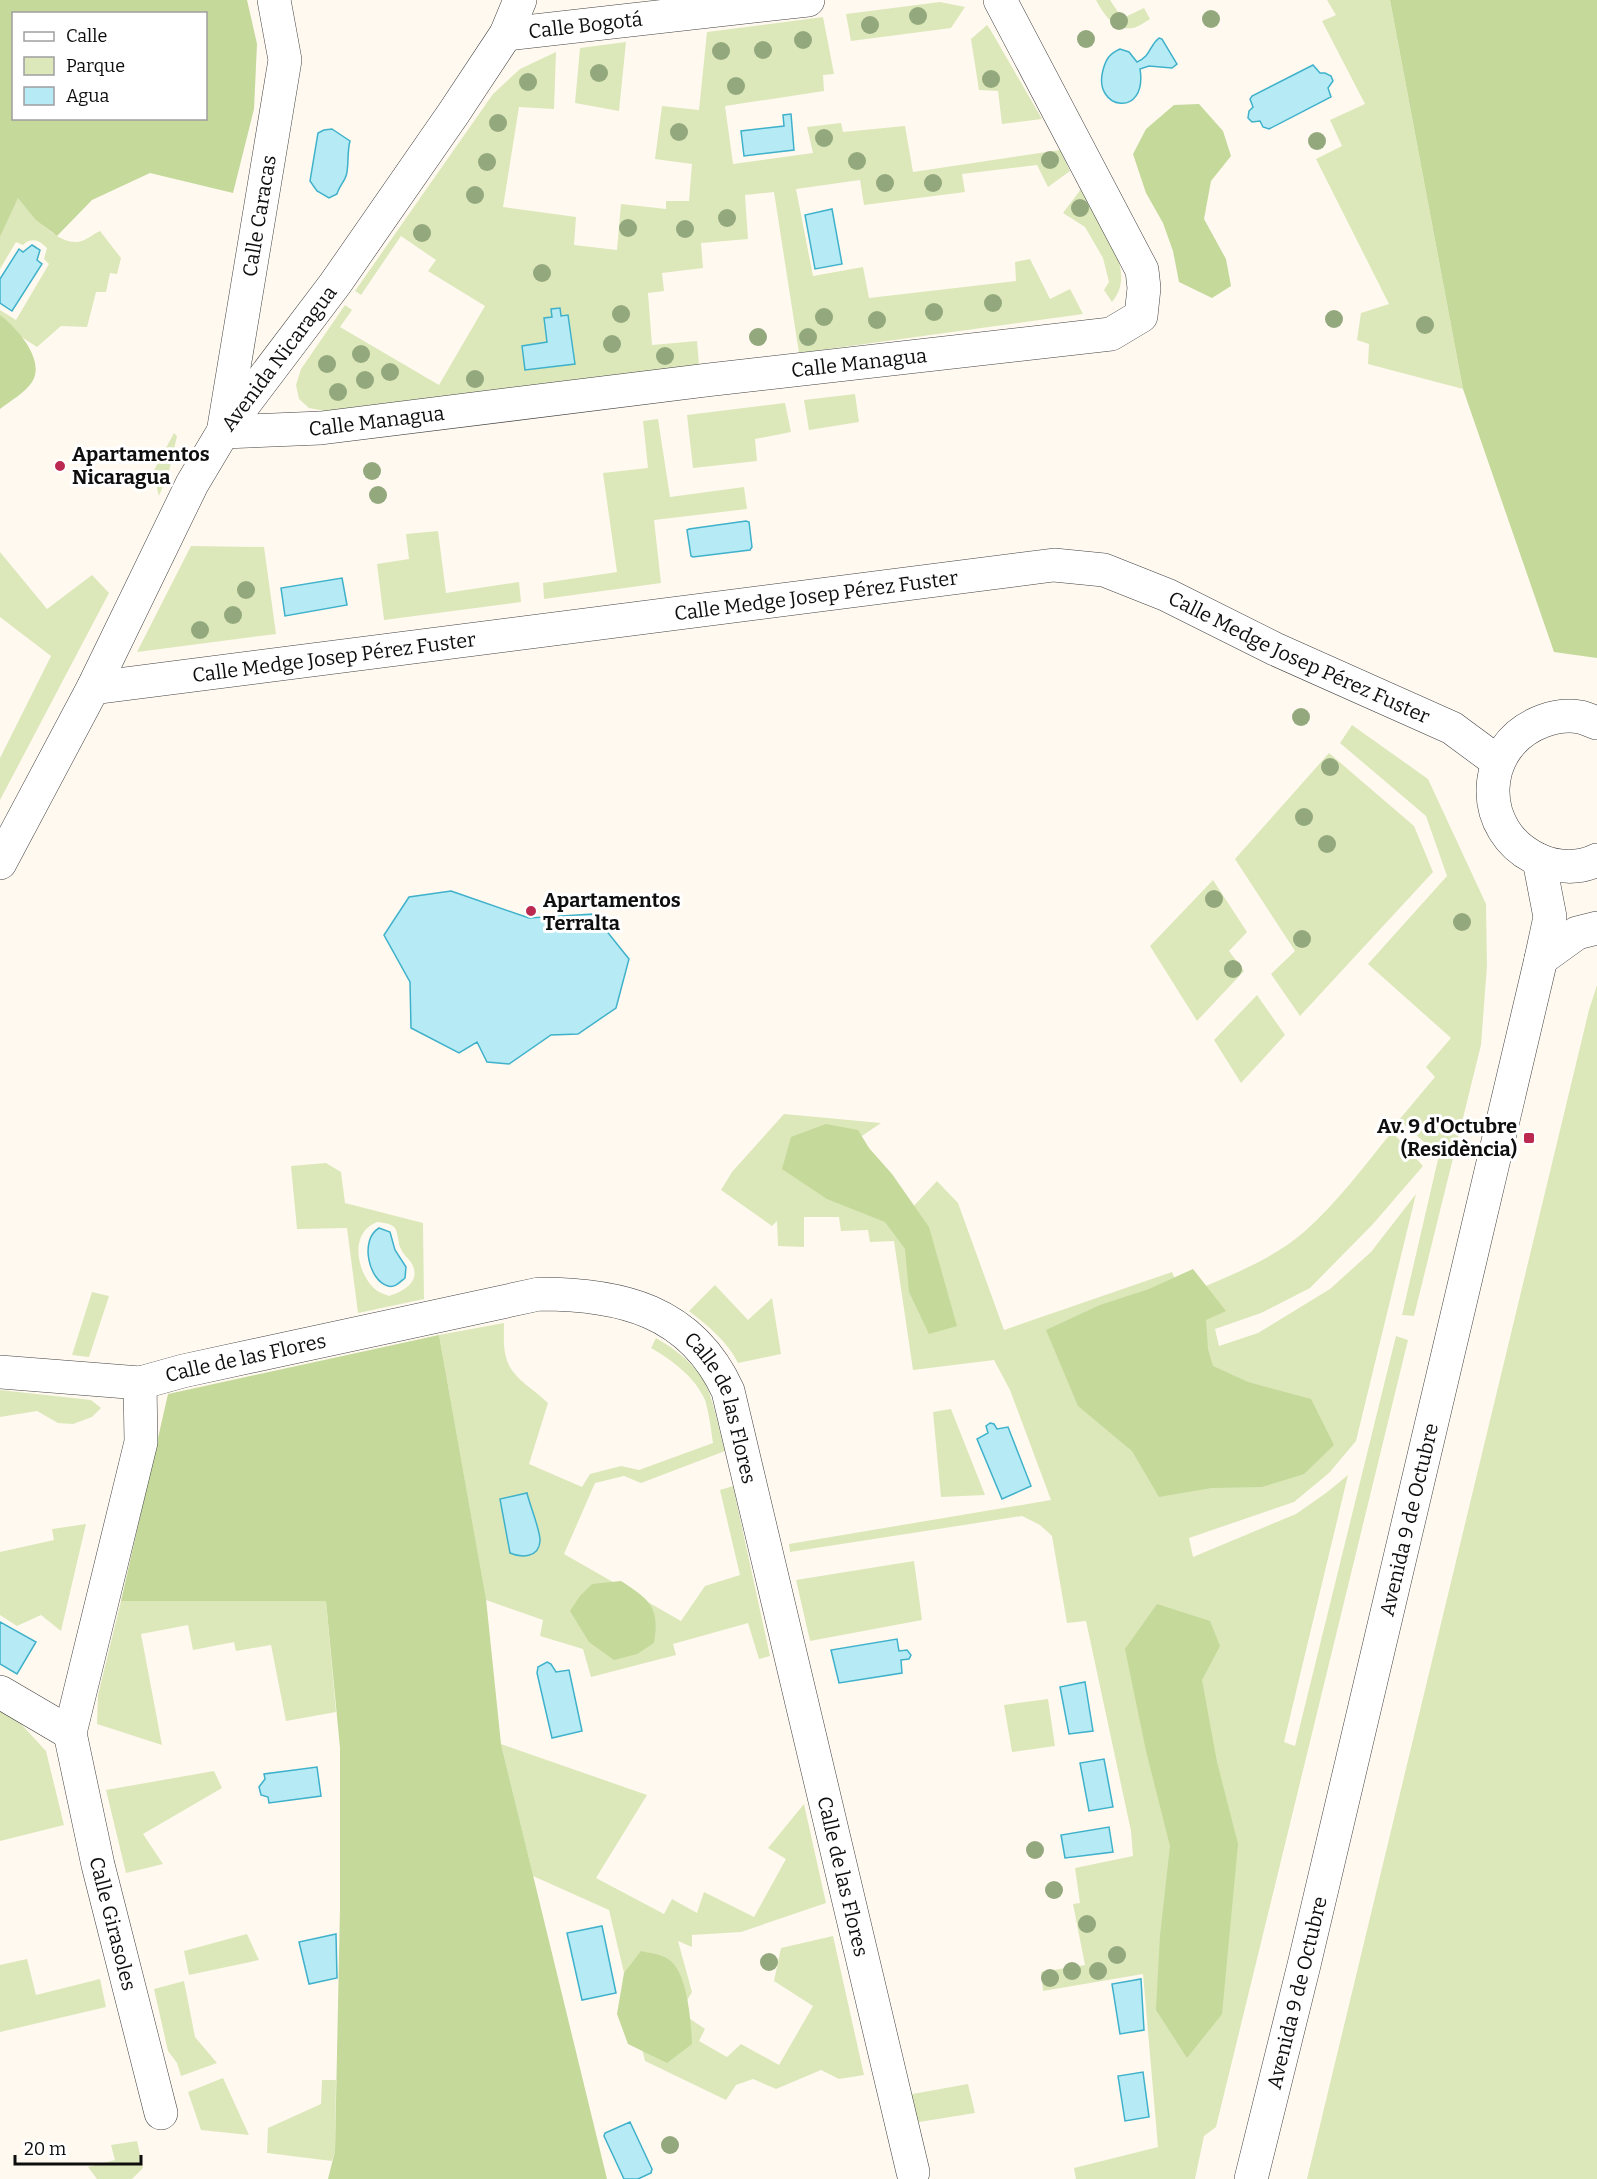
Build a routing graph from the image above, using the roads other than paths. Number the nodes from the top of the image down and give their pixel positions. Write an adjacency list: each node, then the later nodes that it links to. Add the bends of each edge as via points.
1 (274, 0): 6 (street, Calle Caracas, via 285,60)
2 (520, 0): 5 (street, Avenida Nicaragua)
3 (808, 0): 5 (street, Calle Bogotá)
4 (1000, 0): 6 (street, Calle Managua, via 1142,270 1141,316 1111,334 321,428)
5 (506, 34): 6 (street, Avenida Nicaragua, via 335,284)
6 (223, 432): 7 (street, Avenida Nicaragua, via 192,484)
7 (93, 688): 9 (street, Calle Medge Josep Pérez Fuster, via 1054,565 1104,570 1167,595 1275,649 1452,728); 12 (street, Avenida Nicaragua)
8 (1597, 723): 9 (street, via 1580,717 1554,717 1531,726 1511,741)
9 (1498, 762): 10 (street, via 1492,787 1495,813 1507,836)
10 (1539, 860): 11 (street, via 1572,867); 14 (street, Avenida 9 de Octubre, via 1550,917)
11 (1597, 860)
12 (0, 863)
13 (1597, 927): 14 (street, via 1577,933)
14 (1541, 959): 21 (street, Avenida 9 de Octubre)
15 (0, 1372): 16 (street, Calle de las Flores)
16 (140, 1383): 18 (street, Calle Girasoles, via 141,1442); 20 (street, Calle de las Flores, via 539,1294 578,1294 616,1300 660,1316 694,1340 711,1360 728,1391)
17 (0, 1692): 18 (street)
18 (70, 1733): 19 (street, Calle Girasoles, via 98,1865)
19 (160, 2113)
20 (913, 2172)
21 (1251, 2179)

